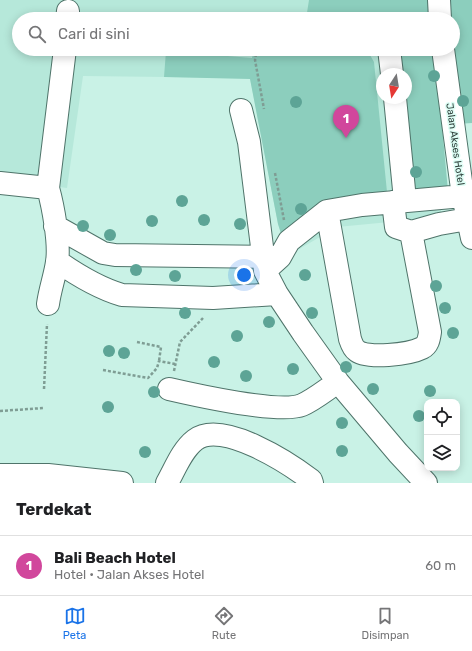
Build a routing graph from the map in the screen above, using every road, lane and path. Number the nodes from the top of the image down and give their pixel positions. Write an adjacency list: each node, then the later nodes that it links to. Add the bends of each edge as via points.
1 (439, 0): 2 (street)
2 (440, 12)
3 (64, 56): 10 (street)
4 (390, 56): 6 (street)
5 (444, 56): 11 (street, Jalan Akses Hotel)
6 (391, 68)
7 (395, 104): 12 (street)
8 (241, 110): 18 (street, via 249,142)
9 (0, 183): 10 (street)
10 (48, 188): 14 (street)
11 (464, 196): 12 (street); 15 (street, Jalan Akses Hotel)
12 (399, 201): 13 (street); 16 (street, via 396,227)
13 (327, 211): 16 (street, via 350,339 355,350 366,355 382,356 422,348 428,341 430,332); 18 (street)
14 (55, 226): 17 (street); 18 (street, via 103,253 115,255)
15 (470, 228): 16 (street, via 439,224)
16 (412, 232)
17 (58, 261): 20 (street, via 77,275 122,295); 21 (street, via 50,285)
18 (269, 261): 19 (street)
19 (277, 294): 20 (street); 26 (street)
20 (213, 298): 24 (path, via 207,313 180,342)
21 (48, 304): 27 (path)
22 (137, 342): 23 (path, via 161,347)
23 (158, 360): 24 (path); 25 (path, via 157,368 148,378)
24 (175, 364): 28 (path)
25 (104, 370)
26 (338, 382): 28 (street, via 302,405 285,407 264,406); 35 (street)
27 (44, 389)
28 (170, 389)
29 (44, 408): 30 (path)
30 (0, 411)
31 (0, 475): 32 (street, via 48,476)
32 (122, 483)
33 (167, 483): 34 (street, via 186,451 195,440 204,435 222,436 269,451 297,469)
34 (312, 483)
35 (426, 483)

